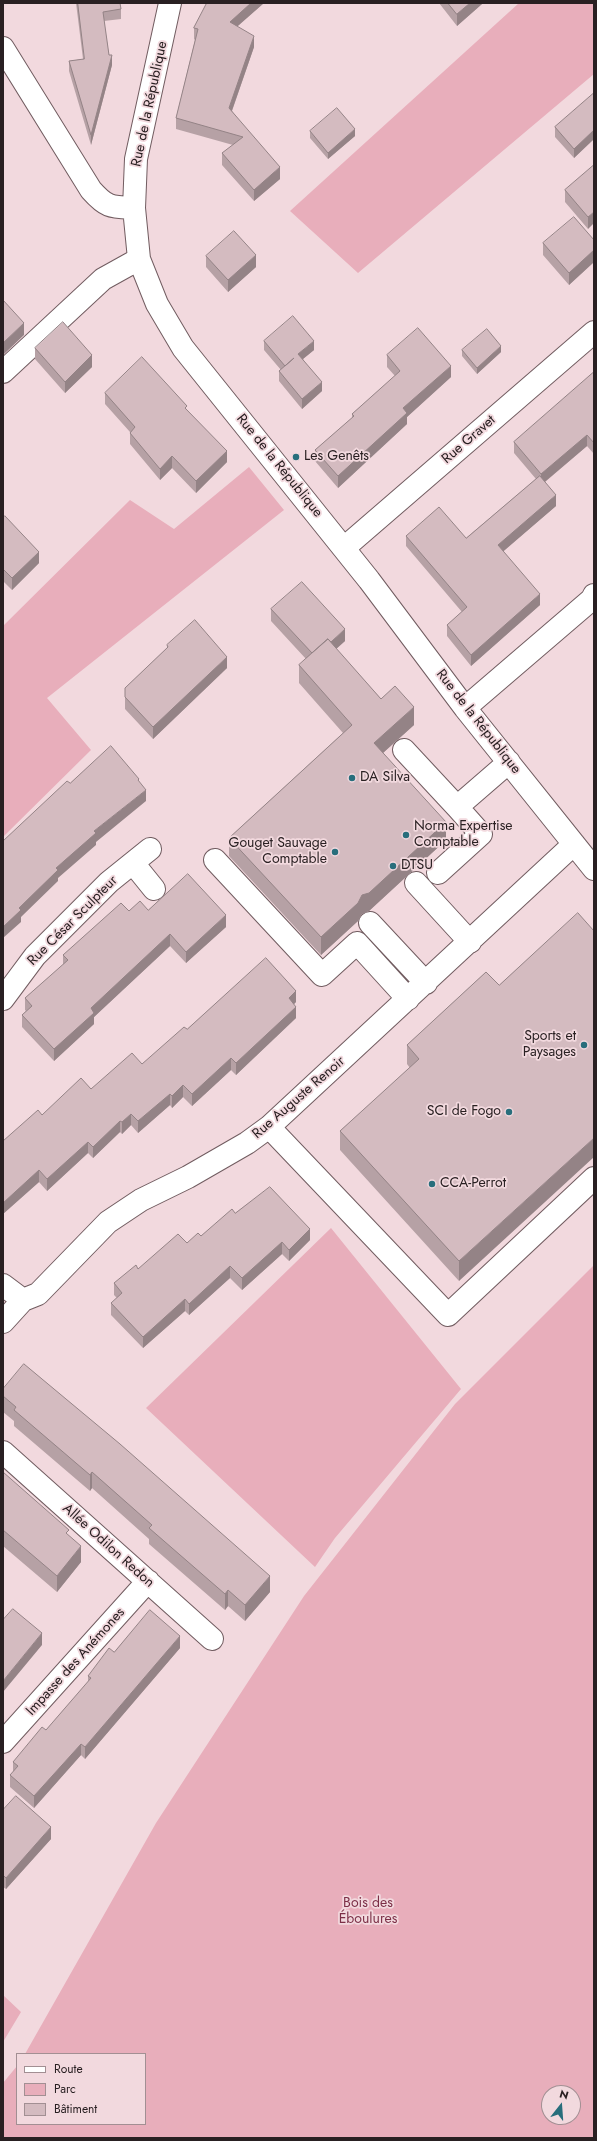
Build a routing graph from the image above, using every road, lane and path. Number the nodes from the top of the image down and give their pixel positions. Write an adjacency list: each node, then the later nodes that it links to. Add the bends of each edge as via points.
1 (170, 3): 3 (street, Rue de la République, via 136,158)
2 (3, 48): 3 (street, via 91,190 102,202 113,207)
3 (134, 208): 4 (street, Rue de la République)
4 (139, 259): 6 (street, via 103,279); 7 (street, Rue de la République, via 157,304 183,348)
5 (594, 332): 7 (street, Rue Gravet)
6 (3, 372)
7 (344, 548): 9 (street, Rue de la République)
8 (594, 594): 9 (street, via 592,599)
9 (465, 708): 11 (street, Rue de la République)
10 (404, 750): 12 (street)
11 (509, 762): 12 (street); 13 (street, Rue de la République)
12 (458, 807): 18 (street, via 481,834)
13 (574, 844): 17 (street, Rue de la République); 22 (street, Rue Auguste Renoir)
14 (150, 849): 16 (street, Rue César Sculpteur)
15 (215, 860): 25 (street, via 322,975 358,943)
16 (133, 864): 20 (street); 24 (street, Rue César Sculpteur, via 109,882 35,956)
17 (594, 869)
18 (438, 873)
19 (416, 883): 22 (street)
20 (154, 889)
21 (370, 922): 23 (street)
22 (470, 942): 23 (street, Rue Auguste Renoir)
23 (426, 983): 25 (street, Rue Auguste Renoir)
24 (3, 999)
25 (408, 999): 26 (street, Rue Auguste Renoir)
26 (269, 1127): 27 (street, via 448,1315); 29 (street, Rue Auguste Renoir, via 248,1143 141,1200 108,1222 38,1294)
27 (594, 1178)
28 (3, 1285): 29 (street)
29 (23, 1300): 30 (street, Rue Auguste Renoir)
30 (3, 1322)
31 (3, 1452): 32 (street, Allée Odilon Redon)
32 (148, 1582): 33 (street, Allée Odilon Redon); 34 (street, Impasse des Anémones)
33 (212, 1639)
34 (3, 1742)

